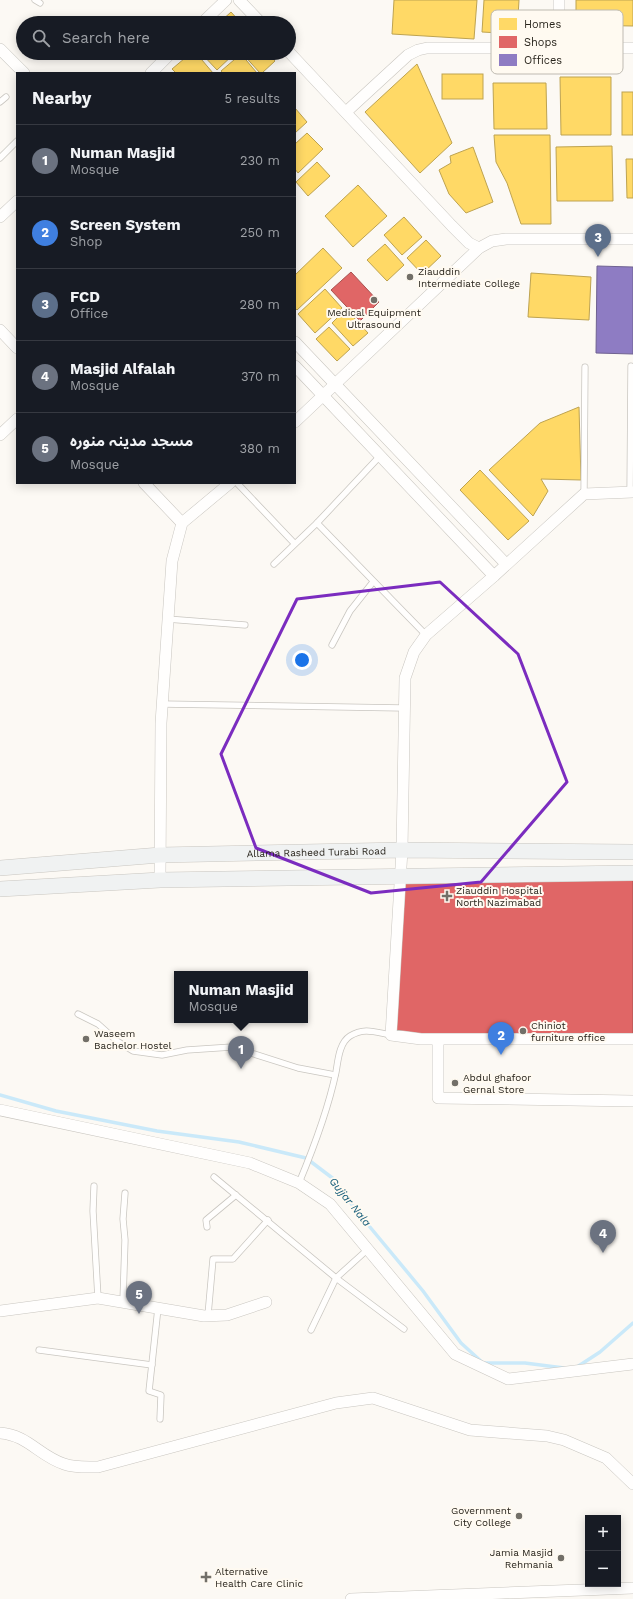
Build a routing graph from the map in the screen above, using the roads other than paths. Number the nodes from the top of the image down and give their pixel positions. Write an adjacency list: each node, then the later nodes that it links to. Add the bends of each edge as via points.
1 (226, 0): 5 (street)
2 (239, 0): 6 (street)
3 (558, 0): 4 (street)
4 (558, 10)
5 (209, 16)
6 (254, 16)
7 (491, 48): 17 (street, via 418,50 408,55)
8 (623, 48): 9 (street)
9 (633, 48)
10 (0, 49): 13 (street)
11 (296, 59): 17 (street)
12 (164, 60): 14 (street)
13 (23, 72)
14 (152, 72)
15 (6, 97): 16 (lane)
16 (0, 102)
17 (346, 112): 23 (street, via 452,226)
18 (16, 142): 19 (lane)
19 (0, 158)
20 (16, 202): 21 (street)
21 (2, 213)
22 (633, 239): 23 (street, via 506,239)
23 (479, 248): 30 (street)
24 (0, 330): 26 (street)
25 (296, 343): 30 (street)
26 (16, 345)
27 (631, 366): 39 (lane)
28 (296, 367): 31 (street)
29 (585, 367): 40 (lane)
30 (335, 384): 31 (street); 45 (street)
31 (323, 397): 33 (street); 35 (street)
32 (16, 420): 34 (street)
33 (296, 421)
34 (0, 435)
35 (380, 456): 42 (lane); 46 (street)
36 (145, 484): 41 (street)
37 (229, 484): 41 (street)
38 (238, 484): 43 (lane)
39 (631, 492): 40 (street)
40 (584, 494): 45 (street)
41 (182, 523): 48 (street, via 172,561)
42 (317, 523): 43 (lane); 47 (lane)
43 (294, 543): 44 (lane)
44 (274, 564)
45 (506, 564): 46 (street)
46 (494, 576): 50 (street)
47 (373, 582): 50 (lane); 51 (lane, via 350,611)
48 (166, 619): 49 (lane); 52 (street)
49 (245, 625)
50 (426, 634): 53 (street, via 414,652 405,678)
51 (332, 646)
52 (162, 704): 53 (lane); 56 (street)
53 (403, 708): 54 (street)
54 (402, 850): 55 (main road, Allama Rasheed Turabi Road); 56 (main road, Allama Rasheed Turabi Road); 60 (street)
55 (633, 852)
56 (160, 856): 57 (main road, Allama Rasheed Turabi Road); 61 (street)
57 (34, 865): 58 (main road, Allama Rasheed Turabi Road); 62 (main road)
58 (0, 868)
59 (633, 873): 60 (main road)
60 (401, 876): 61 (main road); 65 (street)
61 (160, 880): 62 (main road)
62 (36, 887): 63 (main road)
63 (0, 889)
64 (78, 1014): 68 (lane, via 98,1024 133,1052 162,1055 187,1050 232,1047 298,1068)
65 (391, 1035): 66 (street); 68 (lane, via 364,1030 348,1037 340,1050)
66 (438, 1040): 67 (street); 69 (street, via 438,1098)
67 (633, 1040)
68 (335, 1075): 72 (lane, via 315,1144)
69 (633, 1101)
70 (0, 1110): 72 (street, via 250,1163)
71 (214, 1177): 75 (lane)
72 (299, 1183): 78 (street, via 330,1204)
73 (94, 1186): 80 (lane)
74 (125, 1194): 81 (lane)
75 (236, 1195): 76 (lane); 77 (lane, via 206,1220)
76 (268, 1220): 79 (lane); 85 (lane, via 233,1259 214,1259)
77 (207, 1227)
78 (367, 1250): 79 (lane); 89 (street, via 455,1354 508,1379)
79 (336, 1278): 86 (lane); 87 (lane)
80 (98, 1298): 81 (street); 84 (street)
81 (123, 1301): 83 (street)
82 (266, 1302): 85 (street, via 227,1315)
83 (158, 1308): 85 (street); 90 (lane)
84 (0, 1311)
85 (208, 1316)
86 (404, 1329)
87 (311, 1330)
88 (39, 1350): 90 (lane)
89 (633, 1364)
90 (152, 1365): 91 (lane, via 149,1391 161,1395)
91 (160, 1419)
92 (0, 1433): 93 (street, via 13,1434 64,1464 98,1467 336,1402 373,1398 470,1430 547,1436 564,1440 606,1458)
93 (633, 1484)
94 (633, 1588): 95 (street)
95 (376, 1598): 96 (street)
96 (351, 1599)

